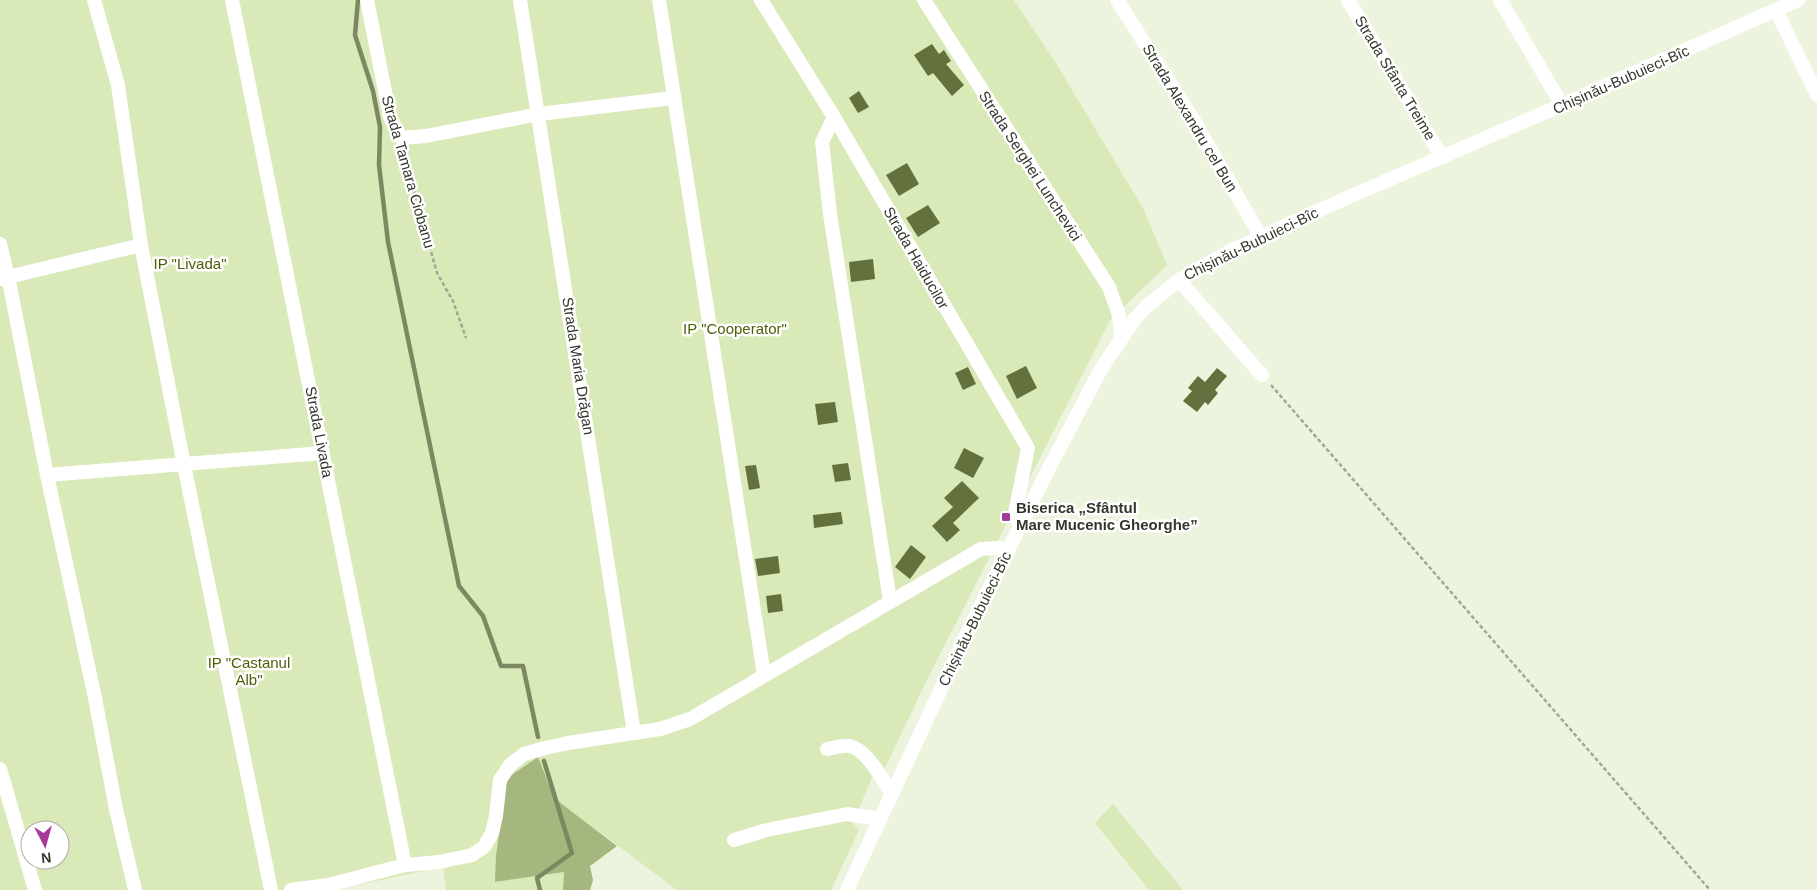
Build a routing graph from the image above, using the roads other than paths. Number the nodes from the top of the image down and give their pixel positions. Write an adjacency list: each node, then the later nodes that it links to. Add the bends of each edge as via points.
1 (94, 0): 21 (street, via 118,86)
2 (232, 0): 26 (street, Strada Livada)
3 (367, 0): 16 (street, Strada Tamara Ciobanu, via 390,117 401,138)
4 (520, 0): 16 (street, Strada Maria Drăgan)
5 (659, 0): 14 (street)
6 (761, 0): 17 (street, Strada Haiducilor)
7 (924, 0): 24 (street, Strada Serghei Lunchevici, via 1109,287)
8 (1117, 0): 19 (street, Strada Alexandru cel Bun, via 1193,119)
9 (1348, 0): 18 (street, Strada Sfânta Treime)
10 (1500, 0): 15 (street)
11 (1798, 0): 12 (street, Chișinău-Bubuieci-Bîc)
12 (1776, 10): 13 (street); 15 (street, Chișinău-Bubuieci-Bîc)
13 (1817, 95)
14 (673, 98): 16 (street); 32 (street)
15 (1562, 105): 18 (street, Chișinău-Bubuieci-Bîc)
16 (538, 114): 33 (street, Strada Maria Drăgan)
17 (834, 117): 29 (street, Strada Haiducilor, via 1028,448 1015,512); 31 (street, via 822,142 830,214)
18 (1442, 156): 19 (street, Chișinău-Bubuieci-Bîc)
19 (1261, 237): 23 (street, Chișinău-Bubuieci-Bîc)
20 (0, 244): 22 (street)
21 (142, 245): 22 (street); 27 (street)
22 (4, 277): 28 (street)
23 (1179, 280): 24 (street, Chișinău-Bubuieci-Bîc, via 1148,305); 25 (street)
24 (1122, 337): 29 (street, Chișinău-Bubuieci-Bîc, via 1082,404)
25 (1262, 375)
26 (323, 453): 27 (street); 39 (street, Strada Livada)
27 (184, 465): 28 (street); 43 (street)
28 (47, 475): 42 (street)
29 (1020, 526): 30 (street, Chișinău-Bubuieci-Bîc)
30 (1009, 550): 31 (street, via 981,549); 36 (street, Chișinău-Bubuieci-Bîc)
31 (890, 601): 32 (street)
32 (764, 675): 33 (street, via 690,719)
33 (634, 733): 39 (street, via 524,754 510,765 500,780 492,833 484,847 472,855)
34 (827, 749): 36 (street, via 848,746 858,749 870,760)
35 (0, 769): 41 (street)
36 (892, 793): 37 (street, Chișinău-Bubuieci-Bîc)
37 (879, 820): 38 (street, via 847,814); 45 (street, Chișinău-Bubuieci-Bîc)
38 (734, 840)
39 (405, 865): 40 (street)
40 (328, 888): 44 (street)
41 (35, 890)
42 (135, 890)
43 (271, 890)
44 (291, 890)
45 (847, 890)

